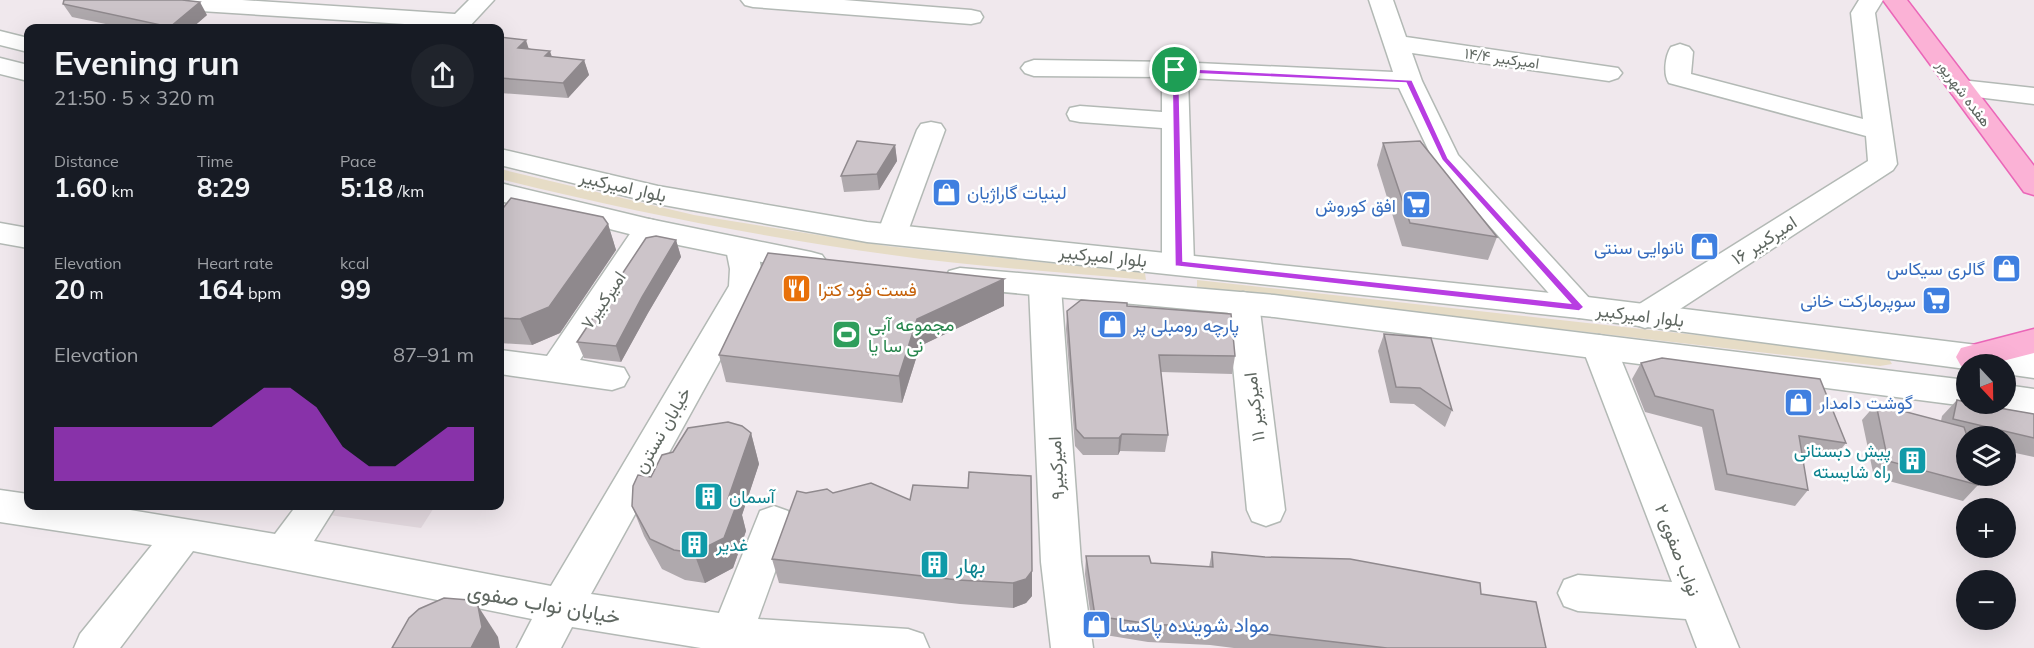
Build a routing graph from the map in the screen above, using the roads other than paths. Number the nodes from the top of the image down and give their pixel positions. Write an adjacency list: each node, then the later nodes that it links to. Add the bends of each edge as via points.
1 (137, 0): 8 (street)
2 (482, 0): 9 (street)
3 (753, 0): 7 (street)
4 (1381, 0): 11 (street)
5 (1871, 0): 25 (street, via 1863,13)
6 (1895, 0): 20 (main road, هفده شهریور)
7 (971, 17)
8 (444, 24)
9 (459, 24)
10 (0, 38): 12 (street)
11 (1396, 43): 18 (street, امیرکبیر ۱۴/۴); 19 (street)
12 (24, 44)
13 (1680, 52): 25 (street, via 1678,78)
14 (0, 66): 17 (street)
15 (1034, 69): 16 (street)
16 (1175, 70): 19 (street); 23 (street)
17 (24, 72)
18 (1609, 73)
19 (1409, 81): 39 (street, via 1444,158)
20 (1961, 88): 21 (street); 27 (main road, هفده شهریور)
21 (2034, 96)
22 (1080, 114): 23 (street)
23 (1176, 121): 34 (street)
24 (931, 130): 31 (street)
25 (1879, 131): 40 (street, امیرکبیر ۱۶, via 1883,164)
26 (504, 158): 31 (street, بلوار امیرکبیر, via 658,195)
27 (2034, 186)
28 (504, 193): 29 (street, بلوار امیرکبیر)
29 (649, 229): 33 (street, بلوار امیرکبیر); 49 (street, امیرکبیر۷)
30 (0, 233): 32 (street)
31 (892, 234): 34 (street, بلوار امیرکبیر)
32 (24, 237)
33 (741, 249): 35 (street, بلوار امیرکبیر); 65 (street, خیابان نسترن, via 745,286)
34 (1178, 264): 39 (street, بلوار امیرکبیر)
35 (840, 267)
36 (931, 277): 37 (street, بلوار امیرکبیر)
37 (1045, 287): 38 (street, بلوار امیرکبیر); 71 (street, امیرکبیر۹, via 1061,562)
38 (1243, 303): 43 (street, بلوار امیرکبیر); 59 (street, امیرکبیر ۱۱)
39 (1579, 307): 40 (street, بلوار امیرکبیر)
40 (1645, 316): 42 (street, بلوار امیرکبیر)
41 (2034, 341): 44 (main road)
42 (1887, 346): 45 (street, بلوار امیرکبیر); 51 (street, via 1905,356 1915,369 1913,380)
43 (1599, 347): 51 (street, بلوار امیرکبیر); 64 (street, نواب صفوی ۲)
44 (1984, 354)
45 (1956, 355)
46 (504, 363): 49 (street)
47 (2016, 363): 48 (street, بلوار امیرکبیر)
48 (2034, 365)
49 (556, 370): 50 (street)
50 (612, 377)
51 (1899, 385): 52 (street, بلوار امیرکبیر)
52 (1956, 392)
53 (2016, 399): 54 (street)
54 (2034, 402)
55 (0, 506): 56 (street, خیابان نواب صفوی)
56 (24, 510)
57 (27, 510): 61 (street, خیابان نواب صفوی)
58 (314, 510): 62 (street)
59 (1266, 510)
60 (774, 522): 66 (street)
61 (184, 533): 62 (street, خیابان نواب صفوی); 68 (street)
62 (283, 554): 65 (street, خیابان نواب صفوی)
63 (1578, 593): 64 (street)
64 (1698, 602): 72 (street, نواب صفوی ۲)
65 (561, 607): 66 (street, خیابان نواب صفوی); 69 (street, خیابان نسترن)
66 (732, 634): 67 (street, خیابان نواب صفوی)
67 (772, 644): 70 (street, خیابان نواب صفوی)
68 (95, 648)
69 (538, 648)
70 (908, 648)
71 (1072, 648)
72 (1718, 648)

